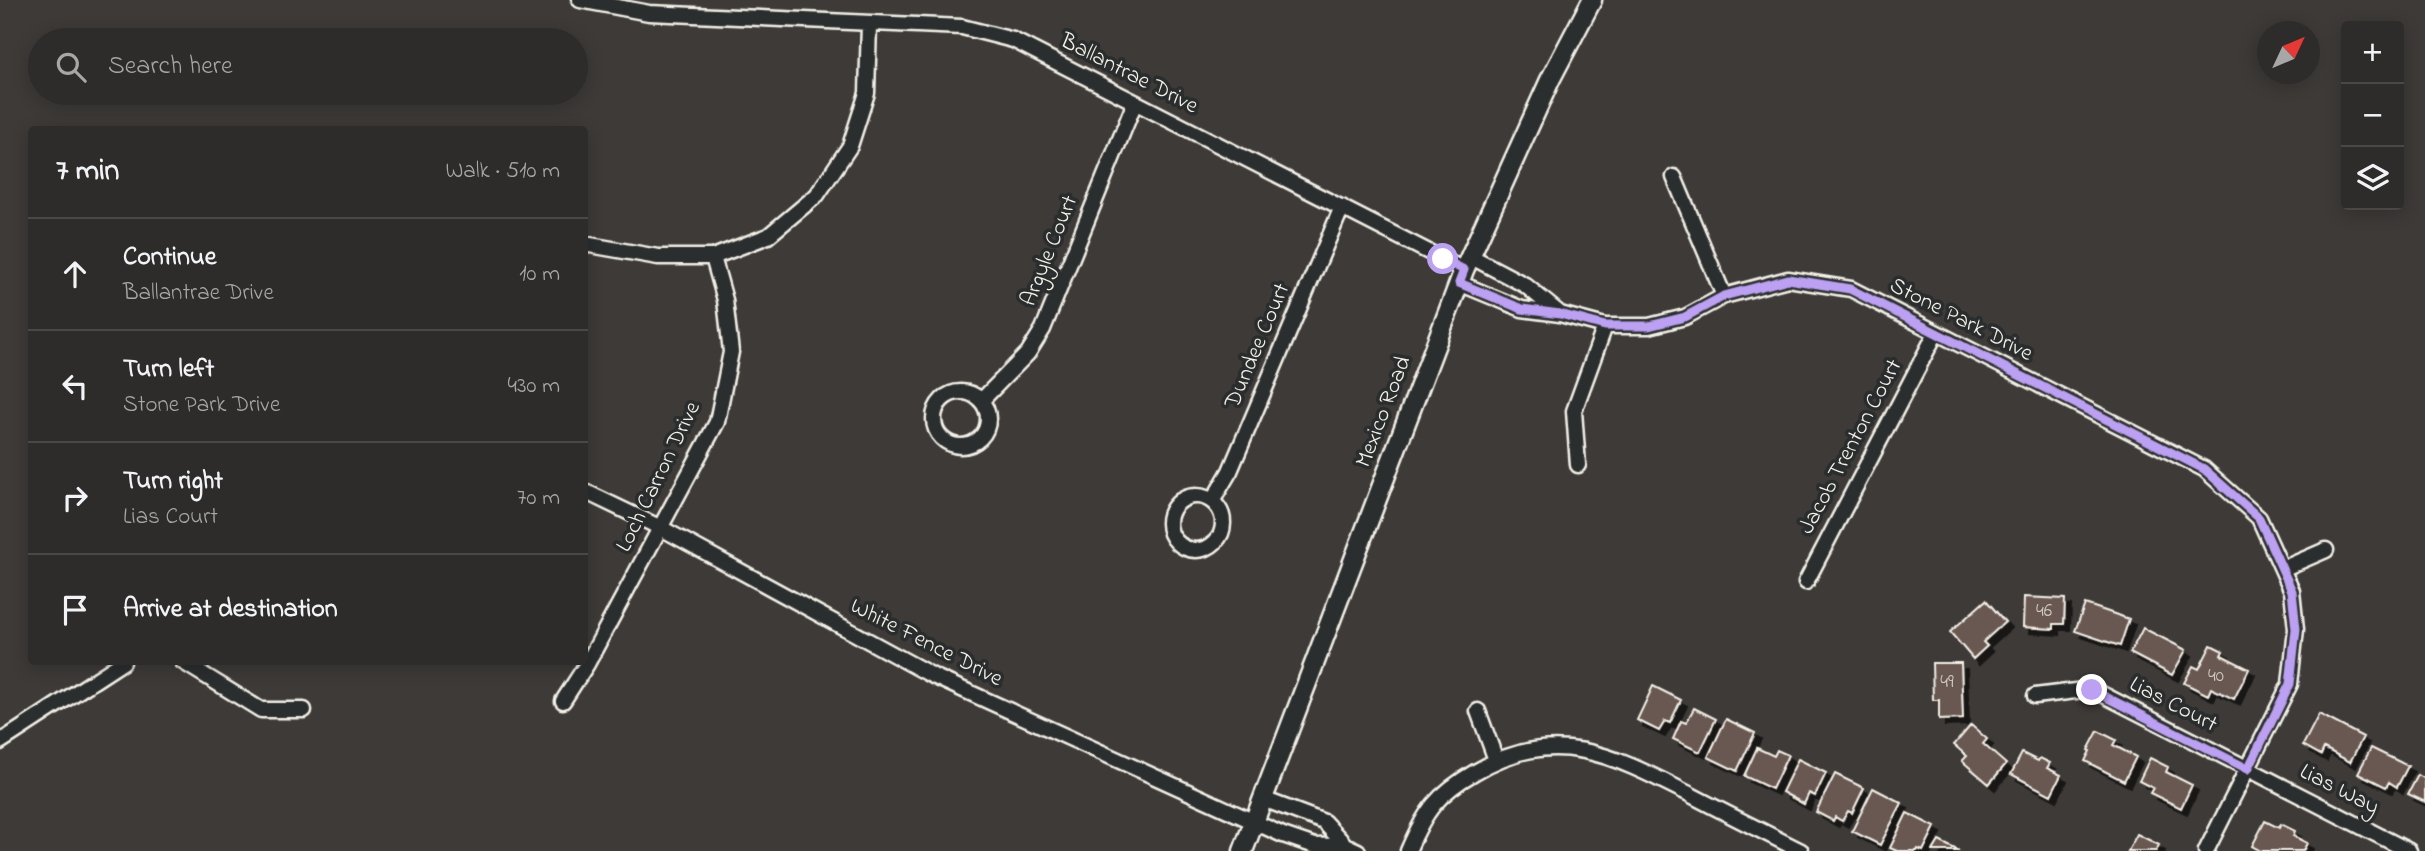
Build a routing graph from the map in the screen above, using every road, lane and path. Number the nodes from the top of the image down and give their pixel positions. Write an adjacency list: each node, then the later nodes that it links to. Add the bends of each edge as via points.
1 (580, 0): 3 (street, Ballantrae Drive)
2 (1592, 0): 10 (street, Mexico Road, via 1550,80)
3 (650, 7): 4 (street, Ballantrae Drive)
4 (869, 24): 5 (street, Ballantrae Drive, via 962,27 1013,40); 9 (street, via 867,93 850,146 817,195 768,236)
5 (1135, 102): 7 (street, Ballantrae Drive); 15 (street, Argyle Court, via 1043,329 1028,353)
6 (1674, 177): 11 (street)
7 (1342, 207): 10 (street, Ballantrae Drive); 18 (street, Dundee Court, via 1230,471)
8 (588, 245): 9 (street, via 658,257)
9 (713, 257): 19 (street, Loch Carron Drive, via 725,300 731,352 717,422)
10 (1464, 270): 12 (street, Stone Park Drive, via 1522,309); 12 (street, Stone Park Drive, via 1525,285); 34 (street, Mexico Road)
11 (1724, 296): 13 (street, Stone Park Drive, via 1685,317 1649,326); 14 (street, Stone Park Drive, via 1788,279 1850,289)
12 (1560, 314): 13 (street, Stone Park Drive)
13 (1605, 326): 16 (street, via 1574,411)
14 (1937, 333): 21 (street, Stone Park Drive, via 2204,469 2259,518); 22 (street, Jacob Trenton Court)
15 (981, 401)
16 (1578, 465)
17 (588, 493): 19 (street, White Fence Drive)
18 (1213, 500)
19 (661, 528): 23 (street, Loch Carron Drive); 35 (street, White Fence Drive, via 933,676)
20 (2326, 550): 21 (street)
21 (2282, 569): 33 (street, Stone Park Drive, via 2292,591 2296,629 2290,684)
22 (1806, 582)
23 (588, 662)
24 (118, 665): 31 (street)
25 (188, 665): 29 (street, via 261,710)
26 (586, 665): 28 (street, Loch Carron Drive)
27 (2035, 696): 33 (street, Lias Court, via 2092,690)
28 (564, 701)
29 (304, 710)
30 (1478, 710): 32 (street)
31 (0, 742)
32 (1496, 760): 38 (street, via 1438,800 1422,818); 39 (street, via 1538,748 1594,752 1627,763)
33 (2248, 769): 40 (street, Stone Park Drive); 41 (street, Lias Way)
34 (1263, 799): 35 (street, Mexico Road); 36 (street, via 1324,822)
35 (1254, 822): 36 (street, White Fence Drive, via 1314,846); 37 (street, Mexico Road)
36 (1352, 848)
37 (1243, 851)
38 (1408, 851)
39 (1801, 851)
40 (2206, 851)
41 (2409, 851)

